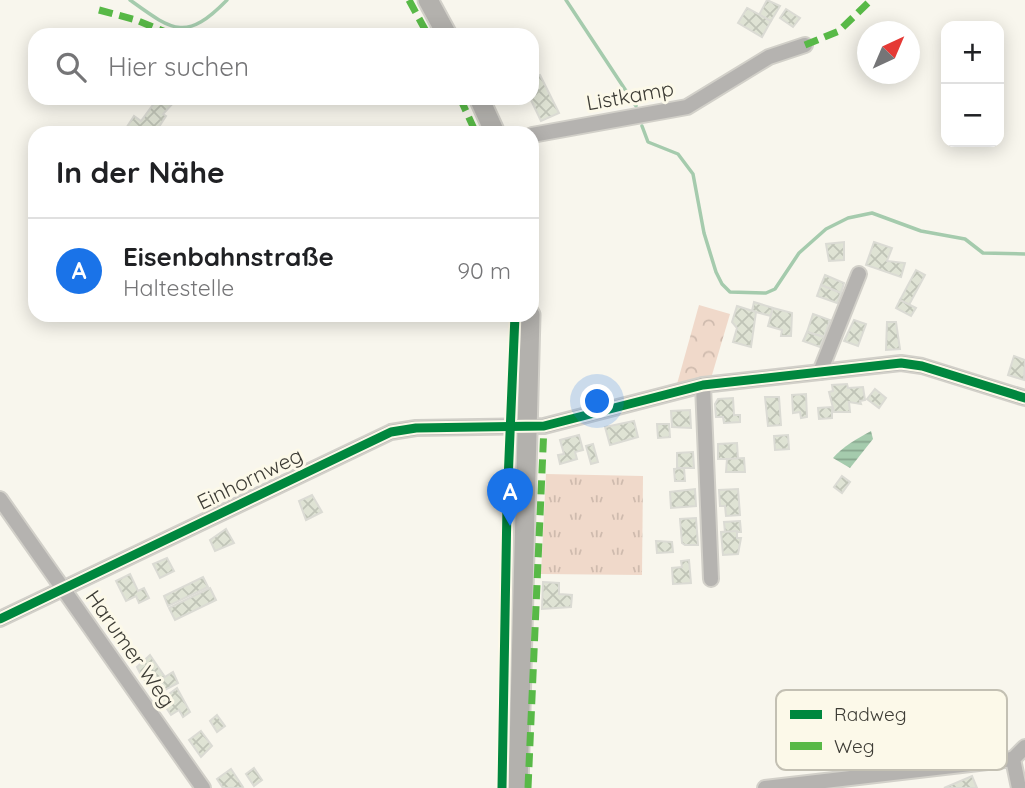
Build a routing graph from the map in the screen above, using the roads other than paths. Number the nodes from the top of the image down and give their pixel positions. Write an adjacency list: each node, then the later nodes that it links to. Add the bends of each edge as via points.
1 (428, 0): 2 (street)
2 (443, 28)
3 (805, 45): 6 (street, Listkamp, via 769,57 687,107)
4 (482, 105): 5 (street)
5 (492, 126)
6 (539, 134)
7 (859, 274): 9 (street)
8 (530, 322): 12 (street)
9 (820, 372): 10 (street, Einhornweg); 11 (street, Einhornweg, via 912,364)
10 (703, 385): 12 (street, Einhornweg); 14 (street)
11 (1025, 398)
12 (529, 428): 15 (street, Einhornweg, via 391,432); 22 (street)
13 (0, 499): 15 (street, Harumer Weg)
14 (711, 579)
15 (61, 589): 16 (street, Einhornweg); 21 (street, Harumer Weg)
16 (0, 619)
17 (1025, 747): 18 (street)
18 (1013, 759): 19 (street); 24 (street)
19 (1007, 760)
20 (919, 770): 23 (street)
21 (203, 788)
22 (518, 788)
23 (765, 788)
24 (1019, 788)

